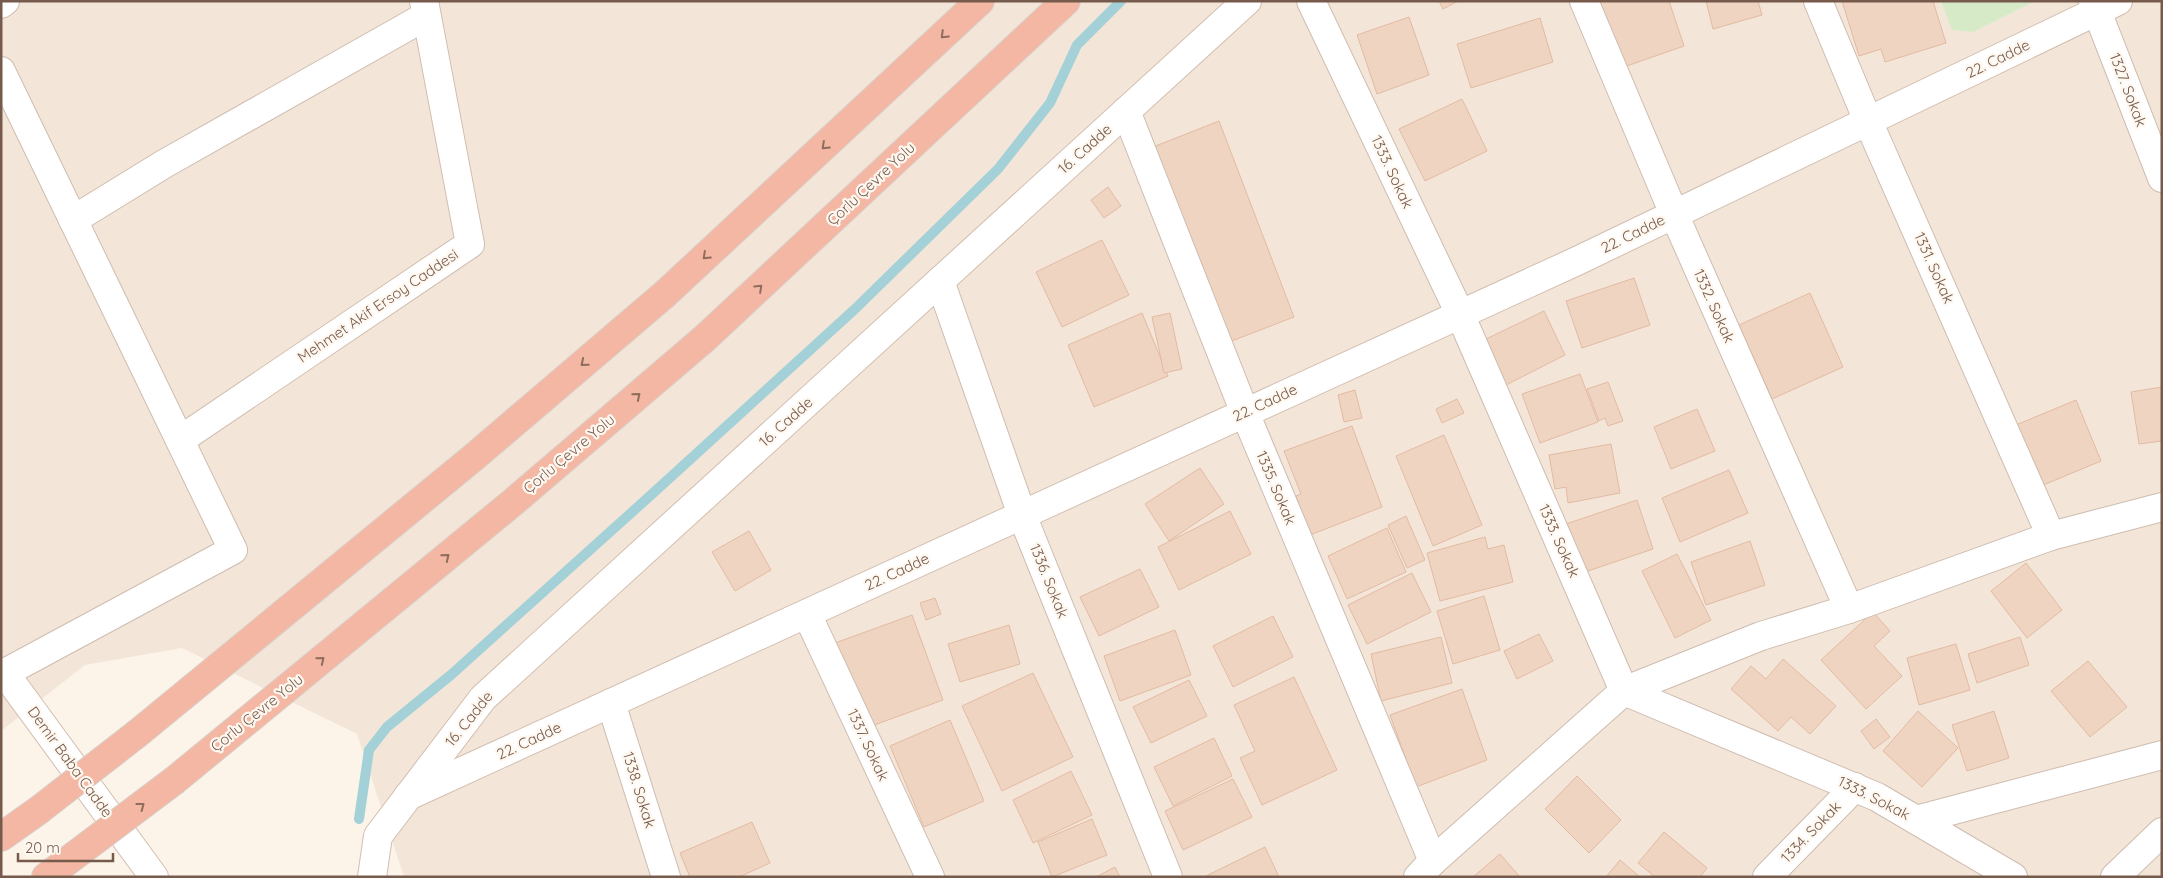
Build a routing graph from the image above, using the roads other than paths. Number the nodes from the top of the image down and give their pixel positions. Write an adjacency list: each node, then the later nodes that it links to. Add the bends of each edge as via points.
1 (5, 1): 8 (street)
2 (980, 1): 34 (highway, one-way to 34, bridge, via 665,294 138,734)
3 (1066, 1): 36 (highway, Çorlu Çevre Yolu, one-way to 3, bridge, via 175,780 504,509 705,338)
4 (1247, 1): 12 (street, 16. Cadde)
5 (1311, 1): 18 (street, 1333. Sokak)
6 (1584, 1): 15 (street, 1332. Sokak)
7 (1818, 1): 13 (street, 1331. Sokak)
8 (1, 4)
9 (2103, 5): 13 (street, 22. Cadde); 14 (street, 1327. Sokak)
10 (425, 9): 16 (street); 20 (street, Mehmet Akif Ersoy Caddesi, via 470,244)
11 (1, 71): 16 (street)
12 (1126, 111): 17 (street, 16. Cadde); 19 (street, 1335. Sokak)
13 (1868, 121): 15 (street, 22. Cadde); 23 (street, 1331. Sokak)
14 (2162, 178)
15 (1674, 214): 18 (street, 22. Cadde); 24 (street, 1332. Sokak)
16 (73, 220): 20 (street)
17 (940, 281): 22 (street, 1336. Sokak); 31 (street, 16. Cadde, via 483,698)
18 (1460, 314): 19 (street, 22. Cadde); 27 (street, 1333. Sokak)
19 (1245, 413): 22 (street, 22. Cadde); 35 (street, 1335. Sokak)
20 (180, 440): 26 (street, via 233,550)
21 (2162, 507): 23 (street)
22 (1022, 515): 25 (street, 22. Cadde); 41 (street, 1336. Sokak)
23 (2051, 536): 24 (street)
24 (1848, 609): 27 (street, via 1761,636)
25 (807, 614): 28 (street, 22. Cadde); 40 (street, 1337. Sokak)
26 (2, 671): 37 (street, Demir Baba Cadde)
27 (1624, 691): 30 (street, 1333. Sokak); 35 (street)
28 (612, 703): 31 (street, 22. Cadde); 39 (street, 1338. Sokak)
29 (2162, 755): 32 (street)
30 (1855, 787): 32 (street, 1333. Sokak); 42 (street, 1334. Sokak)
31 (408, 796): 38 (street, 16. Cadde, via 378,836)
32 (1916, 820): 43 (street, 1333. Sokak)
33 (2162, 832): 44 (street)
34 (1, 837)
35 (1426, 869)
36 (46, 877)
37 (154, 877)
38 (372, 877)
39 (666, 877)
40 (930, 877)
41 (1168, 877)
42 (1767, 877)
43 (2013, 877)
44 (2116, 877)

